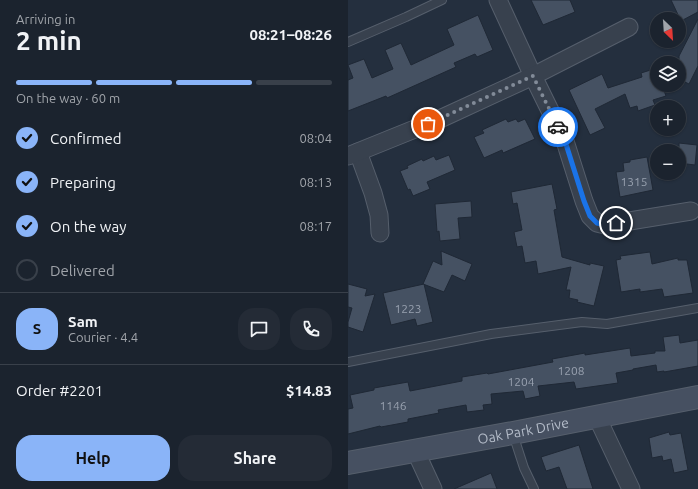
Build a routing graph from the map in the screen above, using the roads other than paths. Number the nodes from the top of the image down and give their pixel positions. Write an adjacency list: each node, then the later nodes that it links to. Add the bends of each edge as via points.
1 (442, 0): 4 (lane)
2 (498, 0): 5 (street)
3 (629, 27): 5 (street)
4 (348, 42)
5 (533, 76): 6 (street, via 442,118); 7 (street, via 565,141 590,216 597,223 616,223)
6 (353, 154): 8 (street, via 373,192 379,215)
7 (691, 211)
8 (380, 233)
9 (698, 308): 10 (lane, via 607,324 582,322 491,334)
10 (348, 362)
11 (698, 397): 12 (street, Oak Park Drive)
12 (597, 417): 13 (street, Oak Park Drive); 18 (street)
13 (513, 433): 14 (street, Oak Park Drive); 17 (lane)
14 (415, 450): 15 (street, Oak Park Drive); 16 (street)
15 (348, 463)
16 (433, 489)
17 (534, 489)
18 (631, 489)

